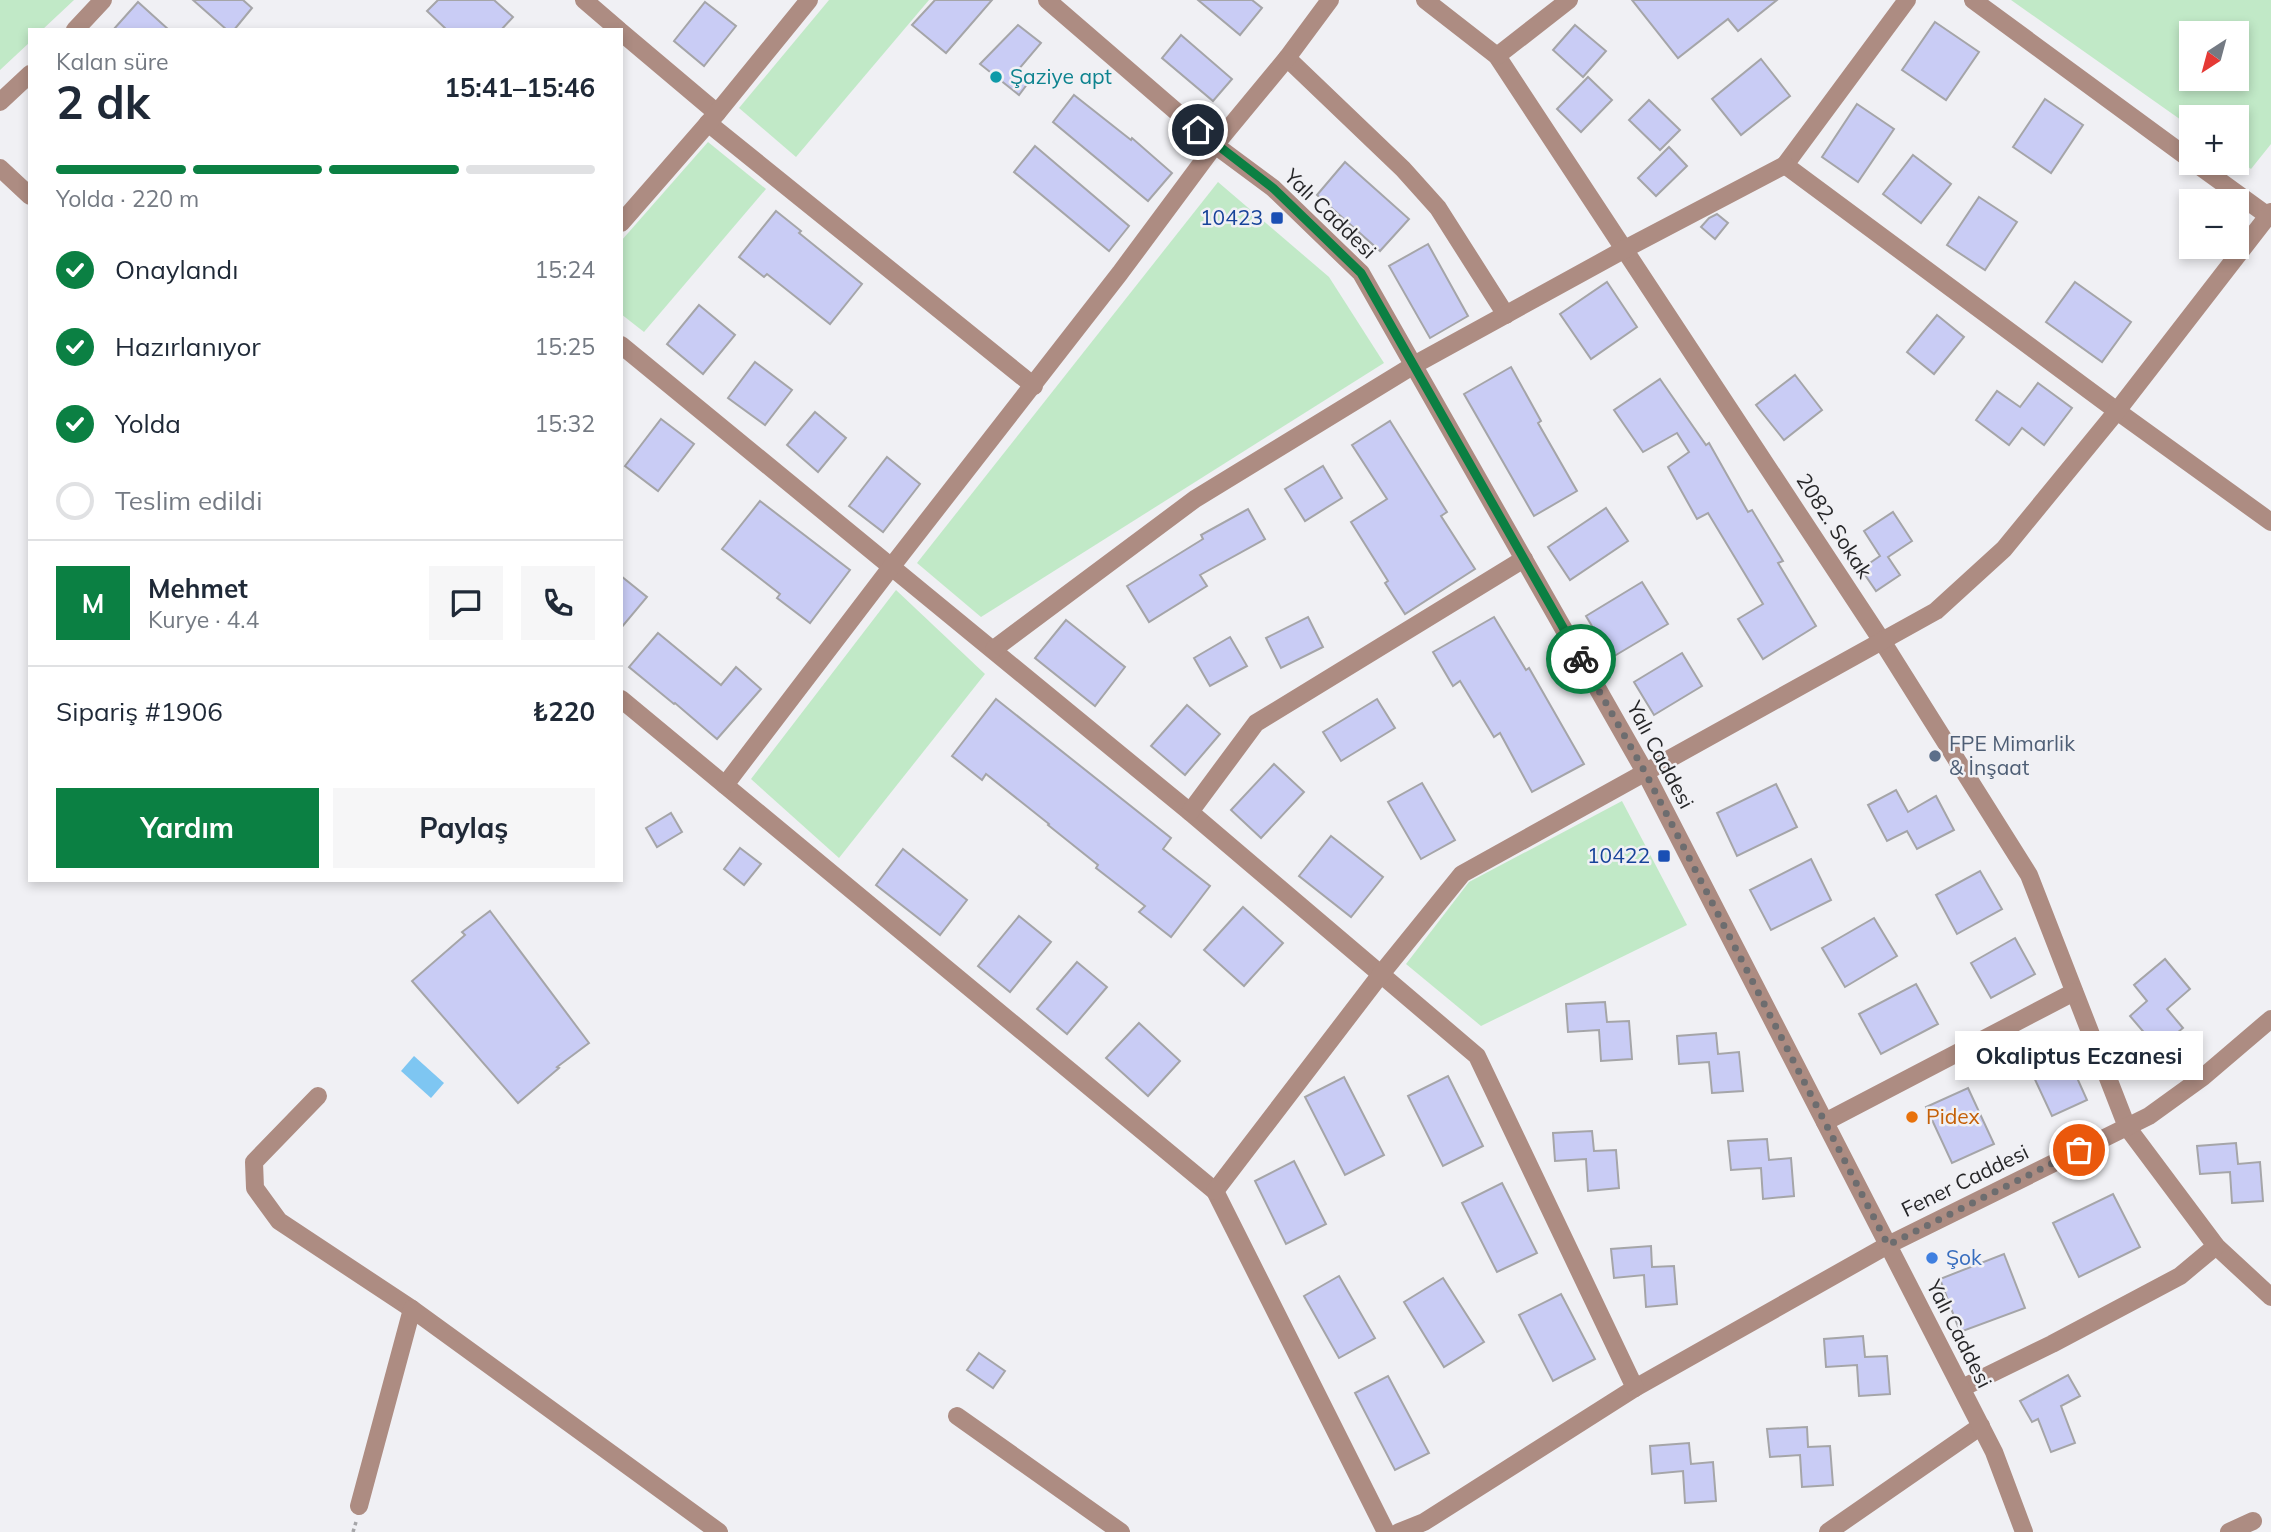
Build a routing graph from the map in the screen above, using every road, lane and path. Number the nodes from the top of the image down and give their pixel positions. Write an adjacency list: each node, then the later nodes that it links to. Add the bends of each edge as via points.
1 (103, 0): 10 (street)
2 (584, 0): 11 (street)
3 (809, 0): 17 (street)
4 (1047, 0): 18 (street, Yalı Caddesi)
5 (1330, 0): 14 (street)
6 (1426, 0): 13 (street, 2082. Sokak)
7 (1569, 0): 13 (street)
8 (1907, 0): 20 (street)
9 (1973, 0): 19 (street)
10 (77, 28)
11 (617, 28)
12 (623, 34): 17 (street)
13 (1497, 56): 26 (street, 2082. Sokak)
14 (1287, 58): 18 (street); 27 (street, via 1438,208)
15 (28, 76): 16 (street)
16 (0, 103)
17 (712, 118): 25 (street); 30 (street)
18 (1215, 145): 29 (street, Yalı Caddesi, via 1273,188 1361,273); 30 (street)
19 (2179, 151)
20 (1785, 164): 26 (street); 31 (street)
21 (0, 168): 23 (street)
22 (2213, 175): 24 (street)
23 (28, 194)
24 (2270, 216): 31 (street)
25 (623, 221)
26 (1625, 249): 27 (street); 35 (street, 2082. Sokak)
27 (1506, 315): 29 (street)
28 (623, 347): 34 (street)
29 (1414, 365): 33 (street, Yalı Caddesi); 36 (street, via 1195,499)
30 (1034, 386): 34 (street)
31 (2117, 411): 32 (street); 35 (street, via 2004,549 1936,611)
32 (2271, 522)
33 (1524, 559): 38 (street, Yalı Caddesi); 40 (street, via 1256,723)
34 (892, 566): 36 (street); 39 (street)
35 (1882, 641): 38 (street); 42 (street, 2082. Sokak, via 2029,875)
36 (994, 649): 40 (street)
37 (623, 701): 39 (street)
38 (1645, 772): 41 (street, via 1462,874); 45 (street, Yalı Caddesi)
39 (725, 785): 47 (street)
40 (1190, 812): 41 (street)
41 (1381, 974): 47 (street); 52 (street, via 1477,1056)
42 (2074, 992): 45 (street); 46 (street, 2082. Sokak)
43 (2271, 1019): 46 (street, Fener Caddesi, via 2203,1077)
44 (318, 1096): 51 (street, via 254,1162 255,1188 279,1221)
45 (1825, 1122): 48 (street, Yalı Caddesi)
46 (2127, 1127): 48 (street, Fener Caddesi); 49 (street, 2082. Sokak)
47 (1215, 1191): 60 (street)
48 (1888, 1245): 52 (street, Fener Caddesi); 53 (street, Yalı Caddesi)
49 (2216, 1246): 50 (street, 2082. Sokak); 53 (street, via 2180,1276)
50 (2271, 1297)
51 (412, 1309): 56 (street); 58 (street)
52 (1635, 1388): 61 (street, Fener Caddesi, via 1424,1522)
53 (1962, 1388): 55 (street, Yalı Caddesi)
54 (957, 1416): 59 (street)
55 (1981, 1426): 62 (street); 63 (street, Yalı Caddesi)
56 (359, 1506)
57 (2253, 1521): 64 (street)
58 (719, 1532)
59 (1121, 1532)
60 (1386, 1532)
61 (1399, 1532)
62 (1828, 1532)
63 (2024, 1532)
64 (2229, 1532)

